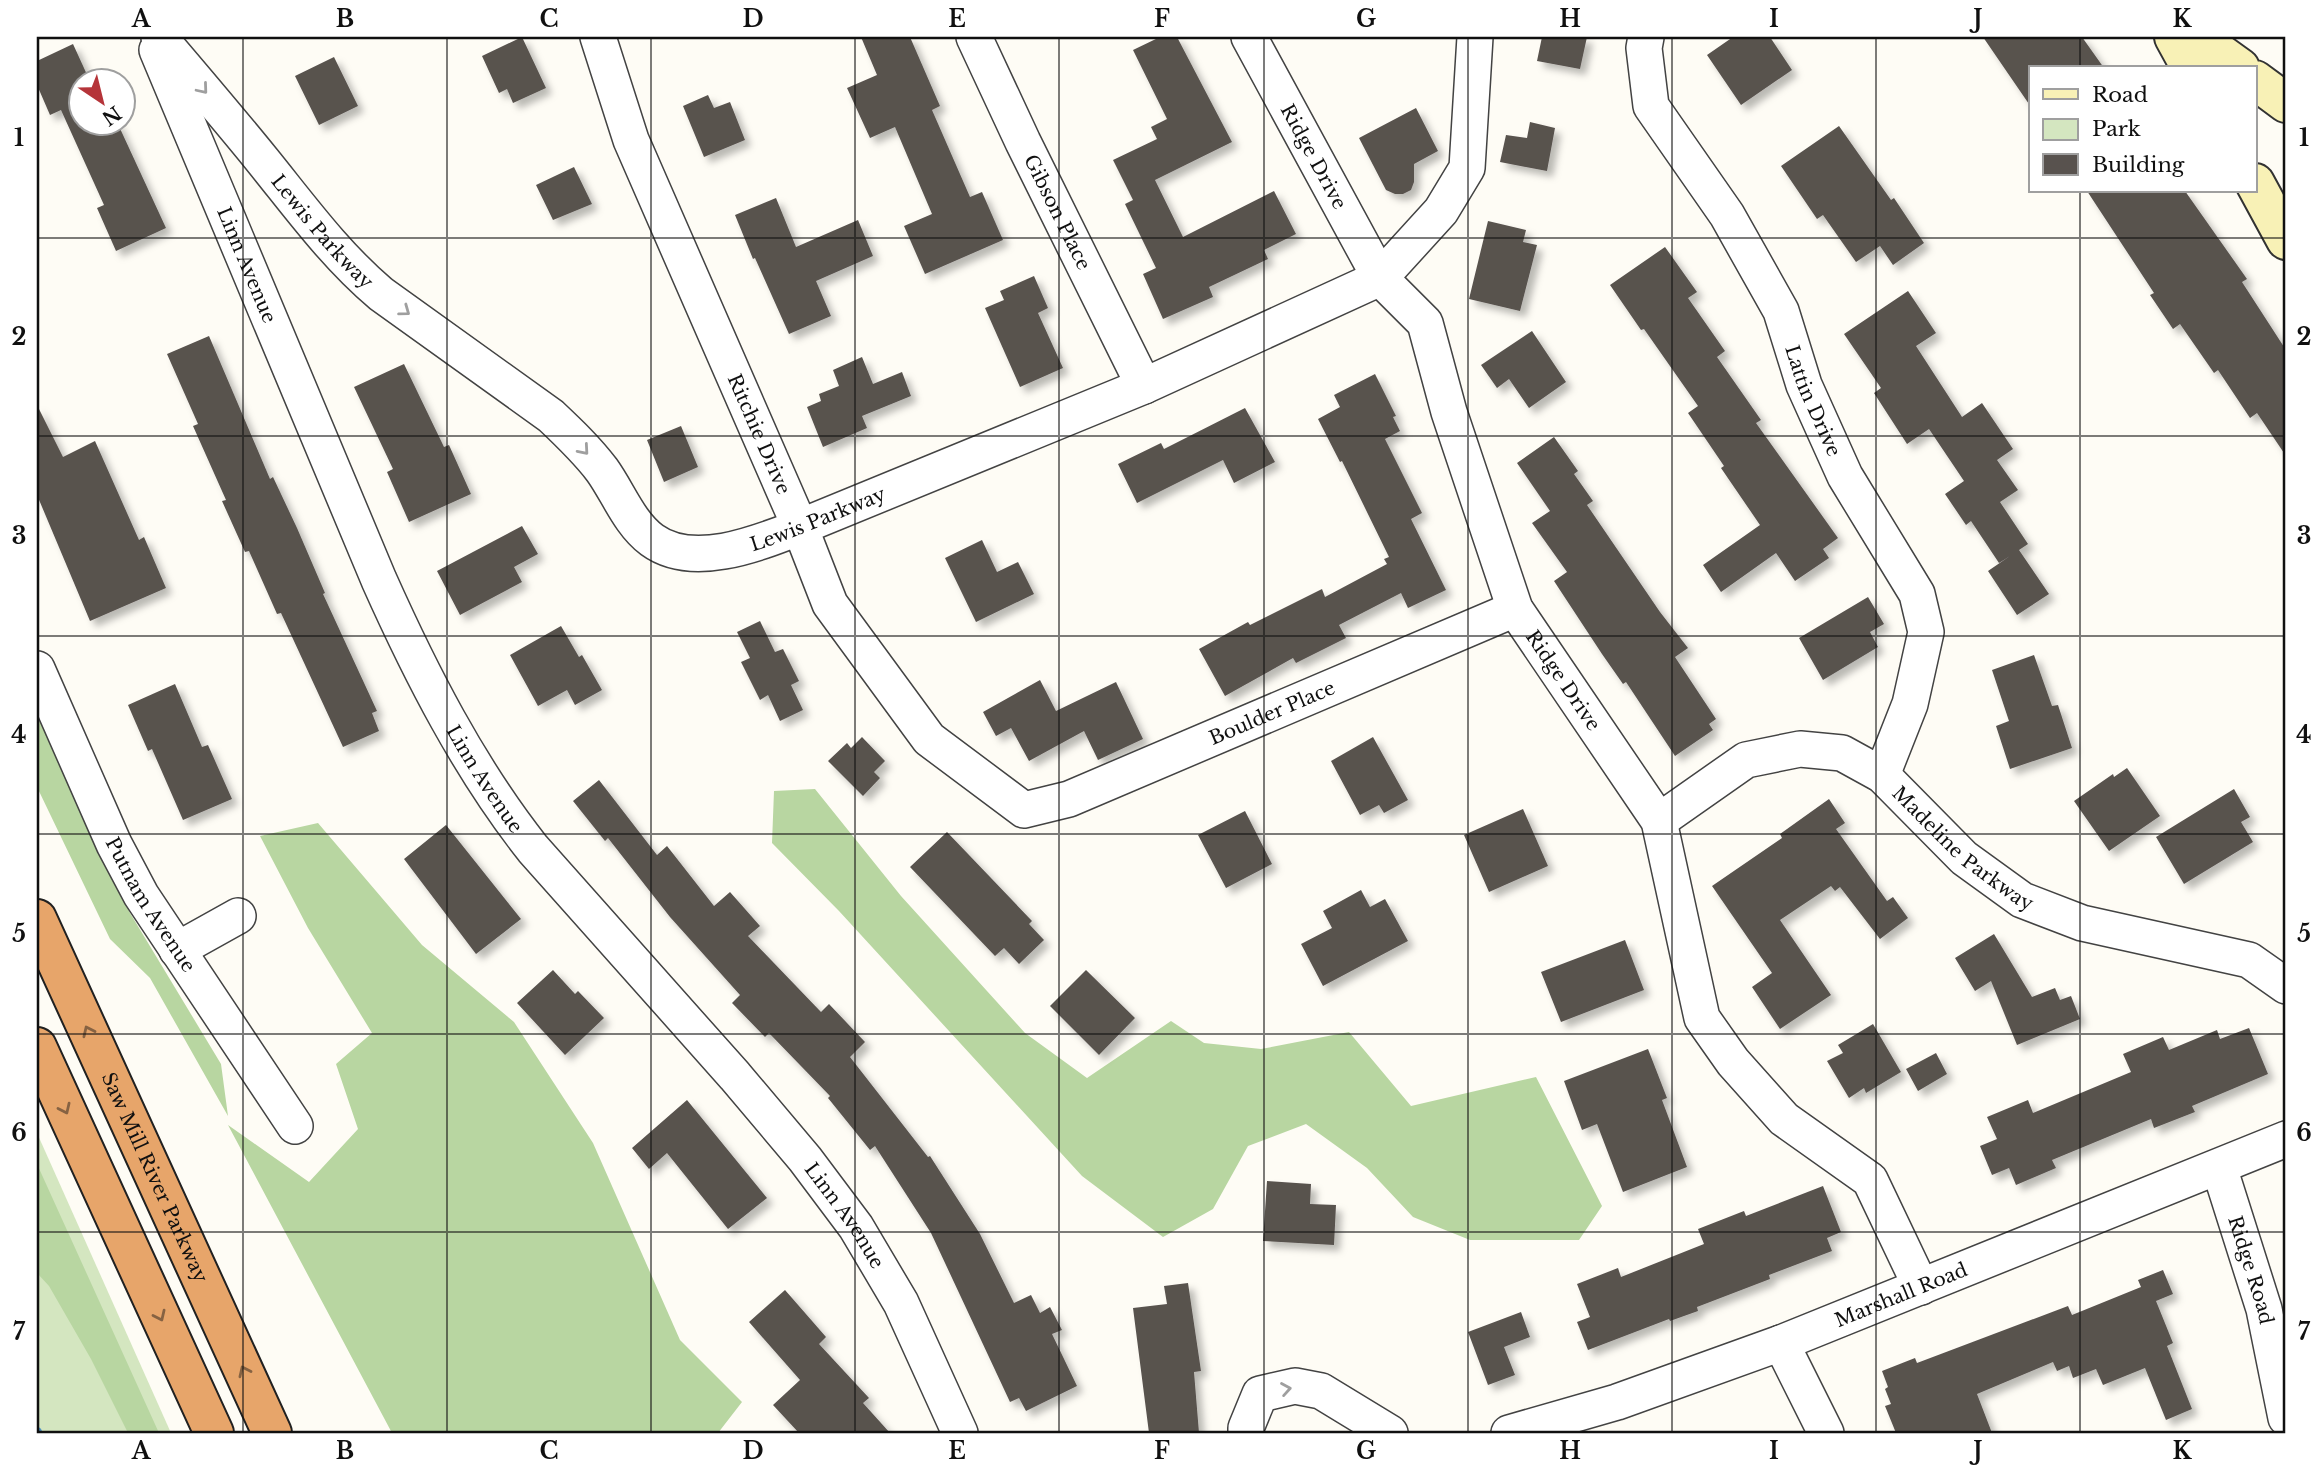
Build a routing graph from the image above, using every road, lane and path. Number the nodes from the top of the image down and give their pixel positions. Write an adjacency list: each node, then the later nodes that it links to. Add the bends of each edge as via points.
1 (151, 37): 37 (street, Linn Avenue, via 379,579 459,740 506,816 771,1118 856,1227 901,1303)
2 (159, 37): 18 (street, Lewis Parkway, one-way to 18, via 338,254 382,294 551,416 602,470 650,539 675,550 721,551)
3 (598, 37): 18 (street, Ritchie Drive, via 631,140)
4 (974, 37): 17 (street, Gibson Place)
5 (1250, 37): 16 (street, Ridge Drive)
6 (1475, 37): 16 (street, Lewis Parkway, via 1467,168 1441,211)
7 (1646, 37): 21 (street, Lattin Drive, via 1651,106 1727,215 1781,312 1804,385 1844,476 1917,594 1926,632 1910,704)
8 (2174, 37): 10 (street)
9 (2197, 37): 11 (street)
10 (2190, 66)
11 (2237, 66)
12 (2256, 81): 13 (street)
13 (2286, 103)
14 (2256, 185): 15 (street)
15 (2286, 240)
16 (1380, 278): 17 (street, Lewis Parkway); 19 (street, Ridge Drive, via 1425,323 1449,412)
17 (1144, 386): 18 (street, Lewis Parkway)
18 (800, 527): 22 (street, Ritchie Drive, via 830,604 929,739)
19 (1515, 609): 22 (street, Boulder Place, via 1069,799); 23 (street, Ridge Drive)
20 (37, 669): 26 (street, Putnam Avenue, via 114,844)
21 (1882, 775): 23 (street, Madeline Parkway, via 1842,753 1800,749 1759,757 1746,760); 27 (street, Madeline Parkway, via 1964,858 2022,900 2082,923 2249,960)
22 (1024, 810)
23 (1659, 821): 32 (street, Ridge Drive, via 1702,1018 1733,1062 1784,1119 1870,1180)
24 (238, 916): 26 (street)
25 (37, 919): 36 (highway, Saw Mill River Parkway, one-way to 25)
26 (177, 950): 29 (street, Putnam Avenue)
27 (2286, 986)
28 (37, 1047): 35 (highway, one-way to 35)
29 (295, 1126)
30 (2286, 1139): 31 (street, Marshall Road)
31 (2219, 1167): 32 (street, Marshall Road); 34 (street, Ridge Road, via 2263,1309)
32 (1921, 1287): 33 (street, Marshall Road)
33 (1781, 1343): 40 (street, Marshall Road, via 1617,1402); 41 (street)
34 (2286, 1418)
35 (214, 1433)
36 (272, 1433)
37 (960, 1433)
38 (1246, 1433): 39 (street, one-way to 39, via 1260,1394 1295,1386 1321,1391)
39 (1390, 1433)
40 (1509, 1433)
41 (1826, 1433)

